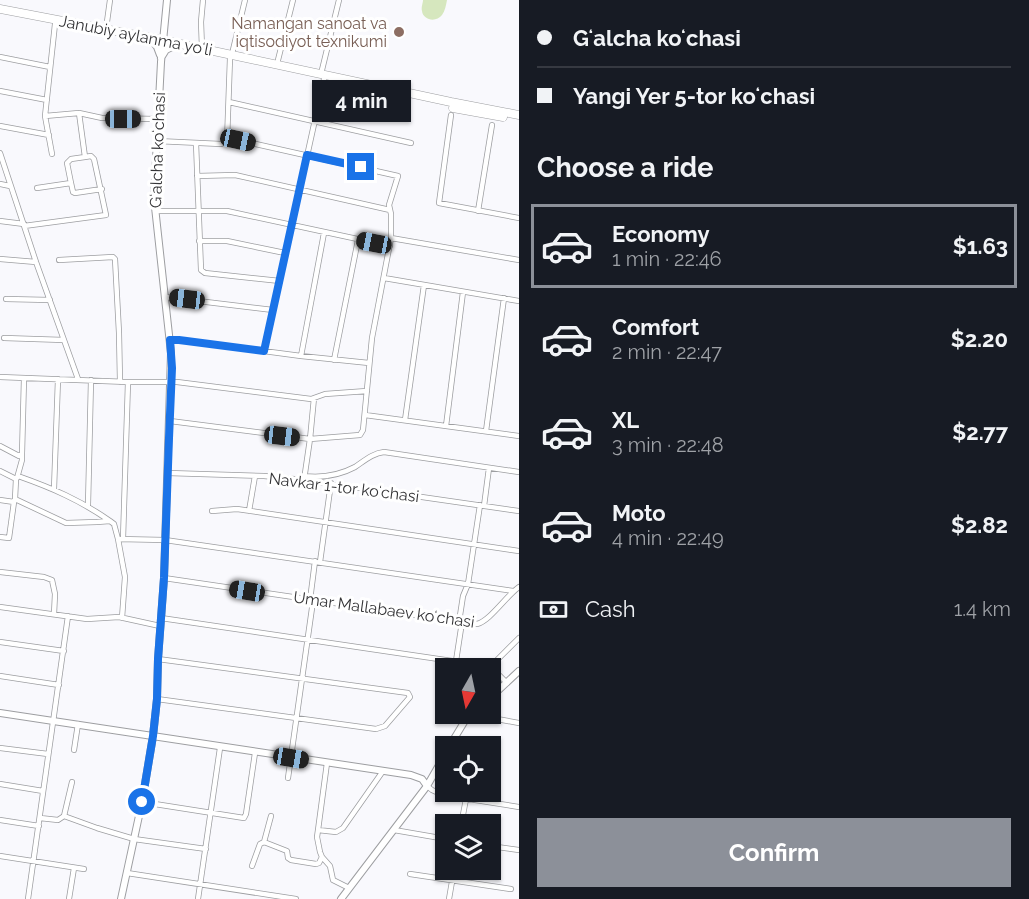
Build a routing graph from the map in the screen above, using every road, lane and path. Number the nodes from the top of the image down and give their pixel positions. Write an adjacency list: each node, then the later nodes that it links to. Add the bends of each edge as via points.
1 (110, 0): 10 (street)
2 (168, 0): 12 (street, Gʻalcha koʻchasi)
3 (202, 0): 14 (street)
4 (245, 0): 15 (street)
5 (293, 0): 18 (street)
6 (339, 0): 20 (street)
7 (0, 9): 10 (highway, Janubiy aylanma yoʻli)
8 (0, 14): 9 (highway, Janubiy aylanma yoʻli)
9 (55, 24): 11 (highway, Janubiy aylanma yoʻli); 19 (street)
10 (106, 29): 12 (highway, Janubiy aylanma yoʻli)
11 (153, 42): 12 (highway, Janubiy aylanma yoʻli); 17 (street)
12 (162, 42): 13 (highway, Janubiy aylanma yoʻli); 14 (highway, Janubiy aylanma yoʻli); 17 (street, Gʻalcha koʻchasi)
13 (174, 46): 15 (highway, Janubiy aylanma yoʻli); 17 (street)
14 (202, 48): 15 (highway, Janubiy aylanma yoʻli)
15 (231, 56): 18 (highway, Janubiy aylanma yoʻli); 20 (highway, Janubiy aylanma yoʻli); 23 (street)
16 (0, 57): 19 (street)
17 (161, 58): 28 (street, Gʻalcha koʻchasi)
18 (277, 64): 20 (highway, Janubiy aylanma yoʻli)
19 (50, 67): 22 (street)
20 (322, 77): 27 (highway, Janubiy aylanma yoʻli); 29 (street)
21 (0, 91): 22 (street)
22 (47, 100): 26 (street)
23 (229, 102): 29 (street); 34 (street)
24 (79, 113): 26 (street); 28 (street, via 102,118); 40 (street)
25 (451, 115): 51 (street, via 438,201)
26 (45, 116): 32 (street)
27 (519, 117)
28 (157, 119): 33 (street, Gʻalcha koʻchasi)
29 (315, 120): 35 (street); 39 (street)
30 (492, 125): 51 (street)
31 (0, 126): 32 (street)
32 (49, 135): 38 (street)
33 (157, 141): 36 (street); 49 (street, Gʻalcha koʻchasi)
34 (227, 141): 36 (street); 39 (street)
35 (411, 142)
36 (196, 143): 41 (street)
37 (0, 153): 44 (street)
38 (52, 154)
39 (307, 155): 47 (street); 48 (street, via 398,176)
40 (85, 156): 42 (street, via 67,163); 46 (street, via 94,159)
41 (197, 176): 47 (street, via 235,175); 50 (street)
42 (71, 183): 45 (street); 46 (street, via 75,193)
43 (0, 184): 44 (street)
44 (10, 186): 54 (street)
45 (37, 188)
46 (102, 189): 54 (street, via 106,215)
47 (299, 190): 48 (street); 55 (street)
48 (390, 210): 57 (street)
49 (155, 211): 50 (street); 70 (street, Gʻalcha koʻchasi)
50 (199, 211): 55 (street, via 227,211); 59 (street)
51 (478, 211): 52 (street)
52 (519, 217)
53 (0, 221): 54 (street)
54 (24, 225): 65 (street)
55 (292, 225): 56 (street); 61 (street)
56 (324, 232): 58 (street); 80 (street)
57 (391, 238): 60 (street); 64 (street)
58 (358, 240): 60 (street); 81 (street)
59 (200, 241): 61 (street, via 227,241); 67 (street, via 202,272)
60 (390, 246): 66 (street)
61 (285, 253): 67 (street)
62 (0, 259): 65 (street)
63 (59, 260): 88 (street, via 116,259)
64 (519, 260)
65 (36, 262): 73 (street)
66 (384, 278): 68 (street); 82 (street)
67 (279, 281): 75 (street)
68 (424, 285): 69 (street); 94 (street)
69 (463, 292): 71 (street); 96 (street)
70 (165, 297): 75 (street); 78 (street, Gʻalcha koʻchasi)
71 (504, 298): 74 (street); 97 (street)
72 (6, 299): 73 (street)
73 (50, 300): 77 (street)
74 (519, 301)
75 (273, 310): 79 (street)
76 (4, 338): 77 (street)
77 (63, 339): 86 (street)
78 (170, 340): 79 (street); 90 (street, Gʻalcha koʻchasi)
79 (264, 351): 80 (street)
80 (301, 356): 81 (street)
81 (334, 360): 82 (street)
82 (369, 363): 91 (street)
83 (0, 377): 84 (street)
84 (24, 378): 85 (street); 101 (street)
85 (58, 379): 86 (street); 110 (street)
86 (78, 380): 87 (street)
87 (91, 380): 88 (street); 113 (street)
88 (120, 382): 89 (street)
89 (128, 382): 90 (street); 121 (street)
90 (171, 382): 92 (street); 95 (street, Gʻalcha koʻchasi)
91 (368, 391): 92 (street); 93 (street)
92 (314, 398): 99 (street)
93 (365, 415): 94 (street); 99 (street, via 360,435)
94 (405, 420): 96 (street)
95 (170, 421): 99 (street); 105 (street, Gʻalcha koʻchasi)
96 (446, 426): 97 (street)
97 (486, 431): 98 (street)
98 (519, 436)
99 (310, 439): 108 (street)
100 (0, 446): 101 (street)
101 (22, 454): 107 (street)
102 (489, 468): 104 (street); 108 (street, via 384,452 342,472); 114 (street)
103 (0, 471): 107 (street)
104 (519, 472)
105 (168, 473): 106 (street, Navkar 1-tor koʻchasi); 122 (street, Gʻalcha koʻchasi)
106 (255, 476): 108 (street, Navkar 1-tor koʻchasi); 116 (street)
107 (17, 477): 110 (street); 112 (street)
108 (304, 478): 109 (street, Navkar 1-tor koʻchasi)
109 (331, 483): 114 (street, Navkar 1-tor koʻchasi); 119 (street)
110 (54, 489): 113 (street)
111 (0, 500): 112 (street)
112 (15, 500): 118 (street, via 66,523); 120 (street, via 9,538)
113 (88, 505): 118 (street)
114 (482, 505): 117 (street, Navkar 1-tor koʻchasi); 123 (street)
115 (212, 511): 116 (street)
116 (249, 511): 119 (street)
117 (519, 511)
118 (110, 521): 121 (street)
119 (325, 523): 123 (street); 125 (street)
120 (0, 537)
121 (120, 539): 122 (street); 135 (street, via 125,577)
122 (165, 540): 125 (street); 127 (street, Gʻalcha koʻchasi)
123 (474, 544): 124 (street); 128 (street)
124 (519, 551)
125 (317, 562): 128 (street); 131 (street)
126 (0, 572): 133 (street, via 52,580)
127 (164, 578): 131 (street, Umar Mallabaev koʻchasi); 136 (street, Gʻalcha koʻchasi)
128 (468, 584): 130 (street); 137 (street)
129 (519, 587): 130 (street, Umar Mallabaev koʻchasi)
130 (513, 591): 137 (street, Umar Mallabaev koʻchasi, via 484,622)
131 (311, 600): 137 (street, Umar Mallabaev koʻchasi); 140 (street)
132 (0, 607): 133 (street)
133 (54, 614): 134 (street)
134 (68, 616): 135 (street); 142 (street)
135 (122, 618): 138 (street)
136 (161, 618): 138 (street, Gʻalcha koʻchasi); 140 (street)
137 (461, 622): 143 (street)
138 (160, 626): 145 (street, Gʻalcha koʻchasi)
139 (519, 638): 144 (street)
140 (308, 640): 146 (street); 150 (street)
141 (0, 642): 142 (street)
142 (64, 651): 152 (street)
143 (456, 658)
144 (499, 658)
145 (158, 659): 150 (street); 154 (street, Gʻalcha koʻchasi)
146 (435, 659)
147 (519, 671): 151 (street)
148 (0, 676): 152 (street)
149 (501, 677): 151 (street)
150 (302, 680): 156 (street); 156 (street, via 408,693 410,697 379,729)
151 (507, 683): 153 (street)
152 (59, 685): 158 (street)
153 (501, 688)
154 (157, 699): 156 (street); 161 (street, Gʻalcha koʻchasi)
155 (0, 713): 158 (street)
156 (297, 718): 167 (street)
157 (501, 720): 159 (street)
158 (54, 721): 160 (street); 166 (street)
159 (519, 723)
160 (78, 724): 161 (street); 164 (street)
161 (153, 736): 163 (street); 177 (street, Gʻalcha koʻchasi)
162 (0, 748): 166 (street)
163 (220, 748): 165 (street); 180 (street)
164 (74, 750)
165 (255, 753): 167 (street); 180 (street, via 245,817)
166 (48, 754): 175 (street)
167 (291, 758): 168 (street); 171 (street)
168 (327, 763): 169 (street); 186 (street)
169 (383, 771): 174 (street, via 417,777); 186 (street, via 343,828 336,832)
170 (435, 772): 174 (street)
171 (288, 778)
172 (72, 782): 181 (street)
173 (0, 784): 175 (street)
174 (427, 786): 176 (street); 187 (street)
175 (43, 791): 183 (street)
176 (435, 791)
177 (142, 802): 180 (street); 189 (street, Gʻalcha koʻchasi)
178 (486, 802): 179 (street)
179 (519, 807)
180 (210, 813): 192 (street)
181 (64, 816): 183 (street); 189 (street)
182 (271, 816): 190 (street)
183 (40, 818): 185 (street)
184 (0, 820): 185 (street)
185 (39, 826): 196 (street)
186 (318, 830): 195 (street)
187 (394, 830): 188 (street); 205 (street)
188 (435, 837)
189 (134, 839): 192 (street); 200 (street, Gʻalcha koʻchasi)
190 (264, 842): 195 (street, via 286,851 291,860 316,864); 197 (street)
191 (501, 848): 193 (street)
192 (206, 849): 204 (street)
193 (519, 850)
194 (0, 856): 196 (street)
195 (322, 857): 205 (street, via 330,866 333,880)
196 (33, 861): 198 (street); 207 (street)
197 (252, 866)
198 (74, 868): 199 (street); 208 (street)
199 (84, 869)
200 (127, 873): 204 (street); 209 (street, Gʻalcha koʻchasi)
201 (411, 874): 202 (street)
202 (435, 878)
203 (452, 880): 206 (street); 213 (street)
204 (200, 885): 210 (street); 211 (street)
205 (349, 888): 212 (street)
206 (511, 889)
207 (27, 899)
208 (69, 899)
209 (122, 899)
210 (198, 899)
211 (296, 899)
212 (341, 899)
213 (449, 899)

